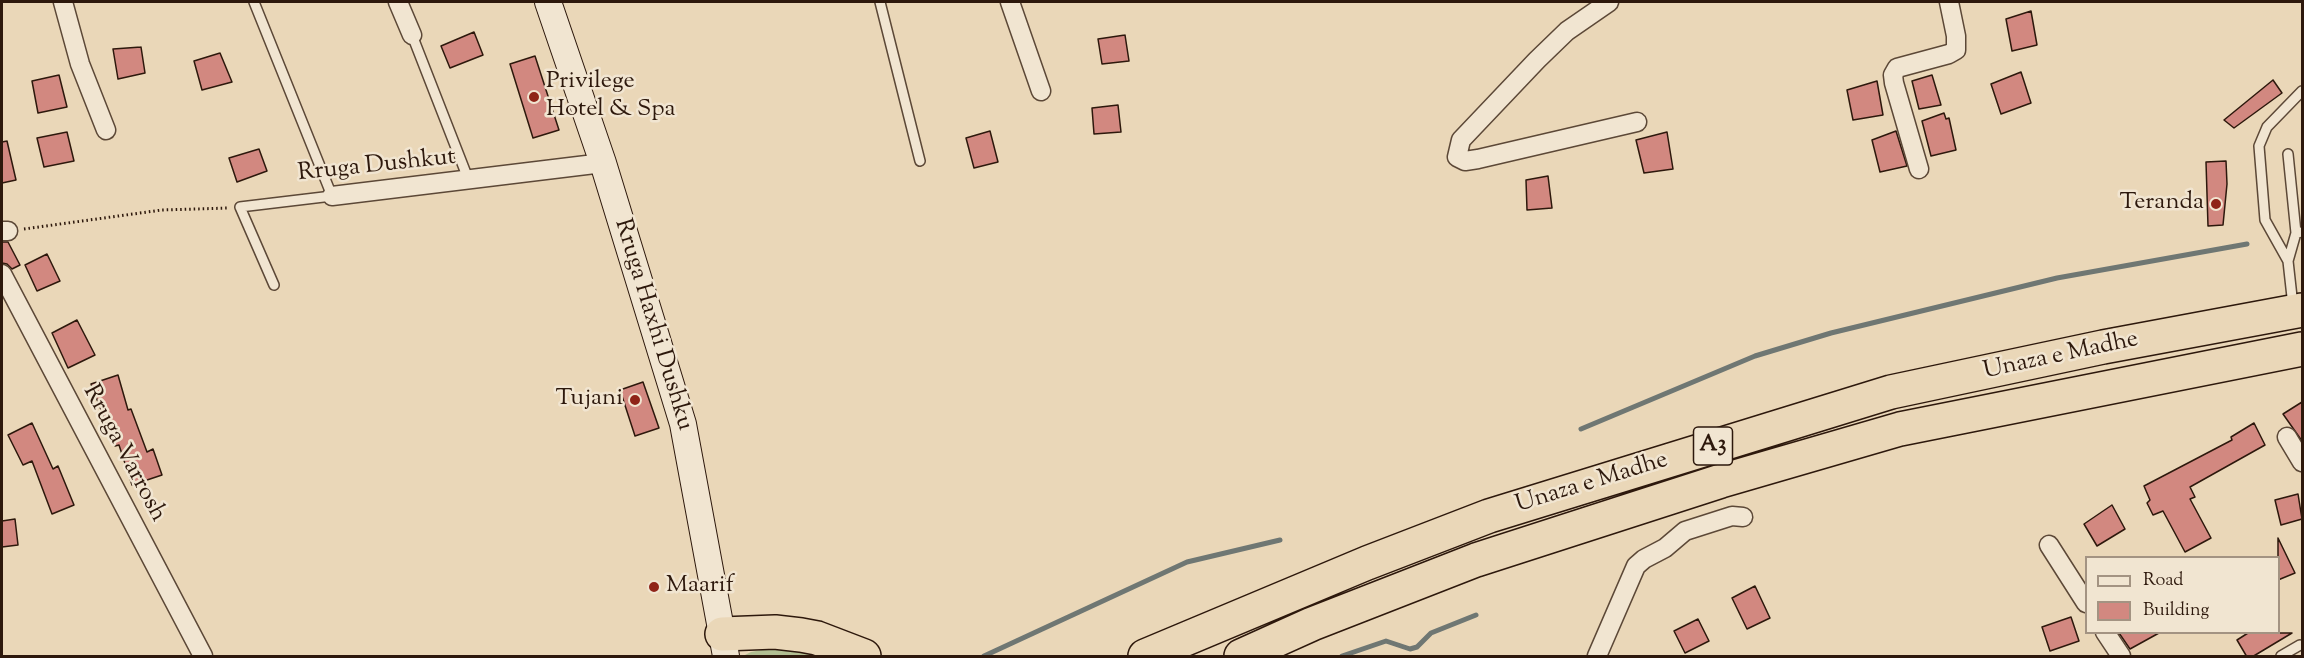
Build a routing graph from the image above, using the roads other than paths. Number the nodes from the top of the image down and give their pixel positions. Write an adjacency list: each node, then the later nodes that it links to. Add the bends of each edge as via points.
1 (63, 2): 13 (street, via 80,64)
2 (254, 2): 19 (lane)
3 (398, 2): 9 (street)
4 (548, 2): 16 (street, Rruga Haxhi Dushku)
5 (880, 2): 15 (lane)
6 (1010, 2): 11 (street)
7 (1609, 2): 12 (street, via 1567,31 1537,60 1461,140 1457,157 1465,161 1478,159)
8 (1949, 2): 17 (street, via 1956,50 1897,69 1893,75)
9 (412, 35): 18 (lane)
10 (2302, 91): 21 (lane, via 2267,127 2259,146 2265,220)
11 (1041, 92)
12 (1637, 122)
13 (106, 130)
14 (2288, 154): 20 (lane)
15 (920, 161)
16 (603, 163): 18 (street, Rruga Dushkut); 33 (street, Rruga Haxhi Dushku, via 683,424)
17 (1919, 169)
18 (469, 181): 19 (street, Rruga Dushkut)
19 (332, 196): 23 (lane, Rruga Dushkut, via 240,207)
20 (2299, 233): 21 (lane)
21 (2288, 261): 24 (lane)
22 (2, 274): 34 (street, Rruga Varrosh)
23 (274, 285)
24 (2300, 307): 37 (highway, Unaza e Madhe / A3, via 1880,396 1489,516 1366,563)
25 (2302, 349): 38 (highway, Unaza e Madhe / A3, via 1900,429 1721,481 1476,560 1312,624)
26 (2288, 437): 27 (street)
27 (2302, 462)
28 (1743, 516): 39 (street, via 1685,531 1636,566)
29 (2049, 545): 30 (street)
30 (2085, 601)
31 (2106, 634): 40 (street)
32 (2300, 645): 41 (lane)
33 (724, 647): 35 (highway, via 790,641); 36 (highway, via 775,632 817,638)
34 (203, 657)
35 (849, 657)
36 (864, 657)
37 (1145, 657)
38 (1241, 657)
39 (1597, 657)
40 (2121, 657)
41 (2282, 657)

